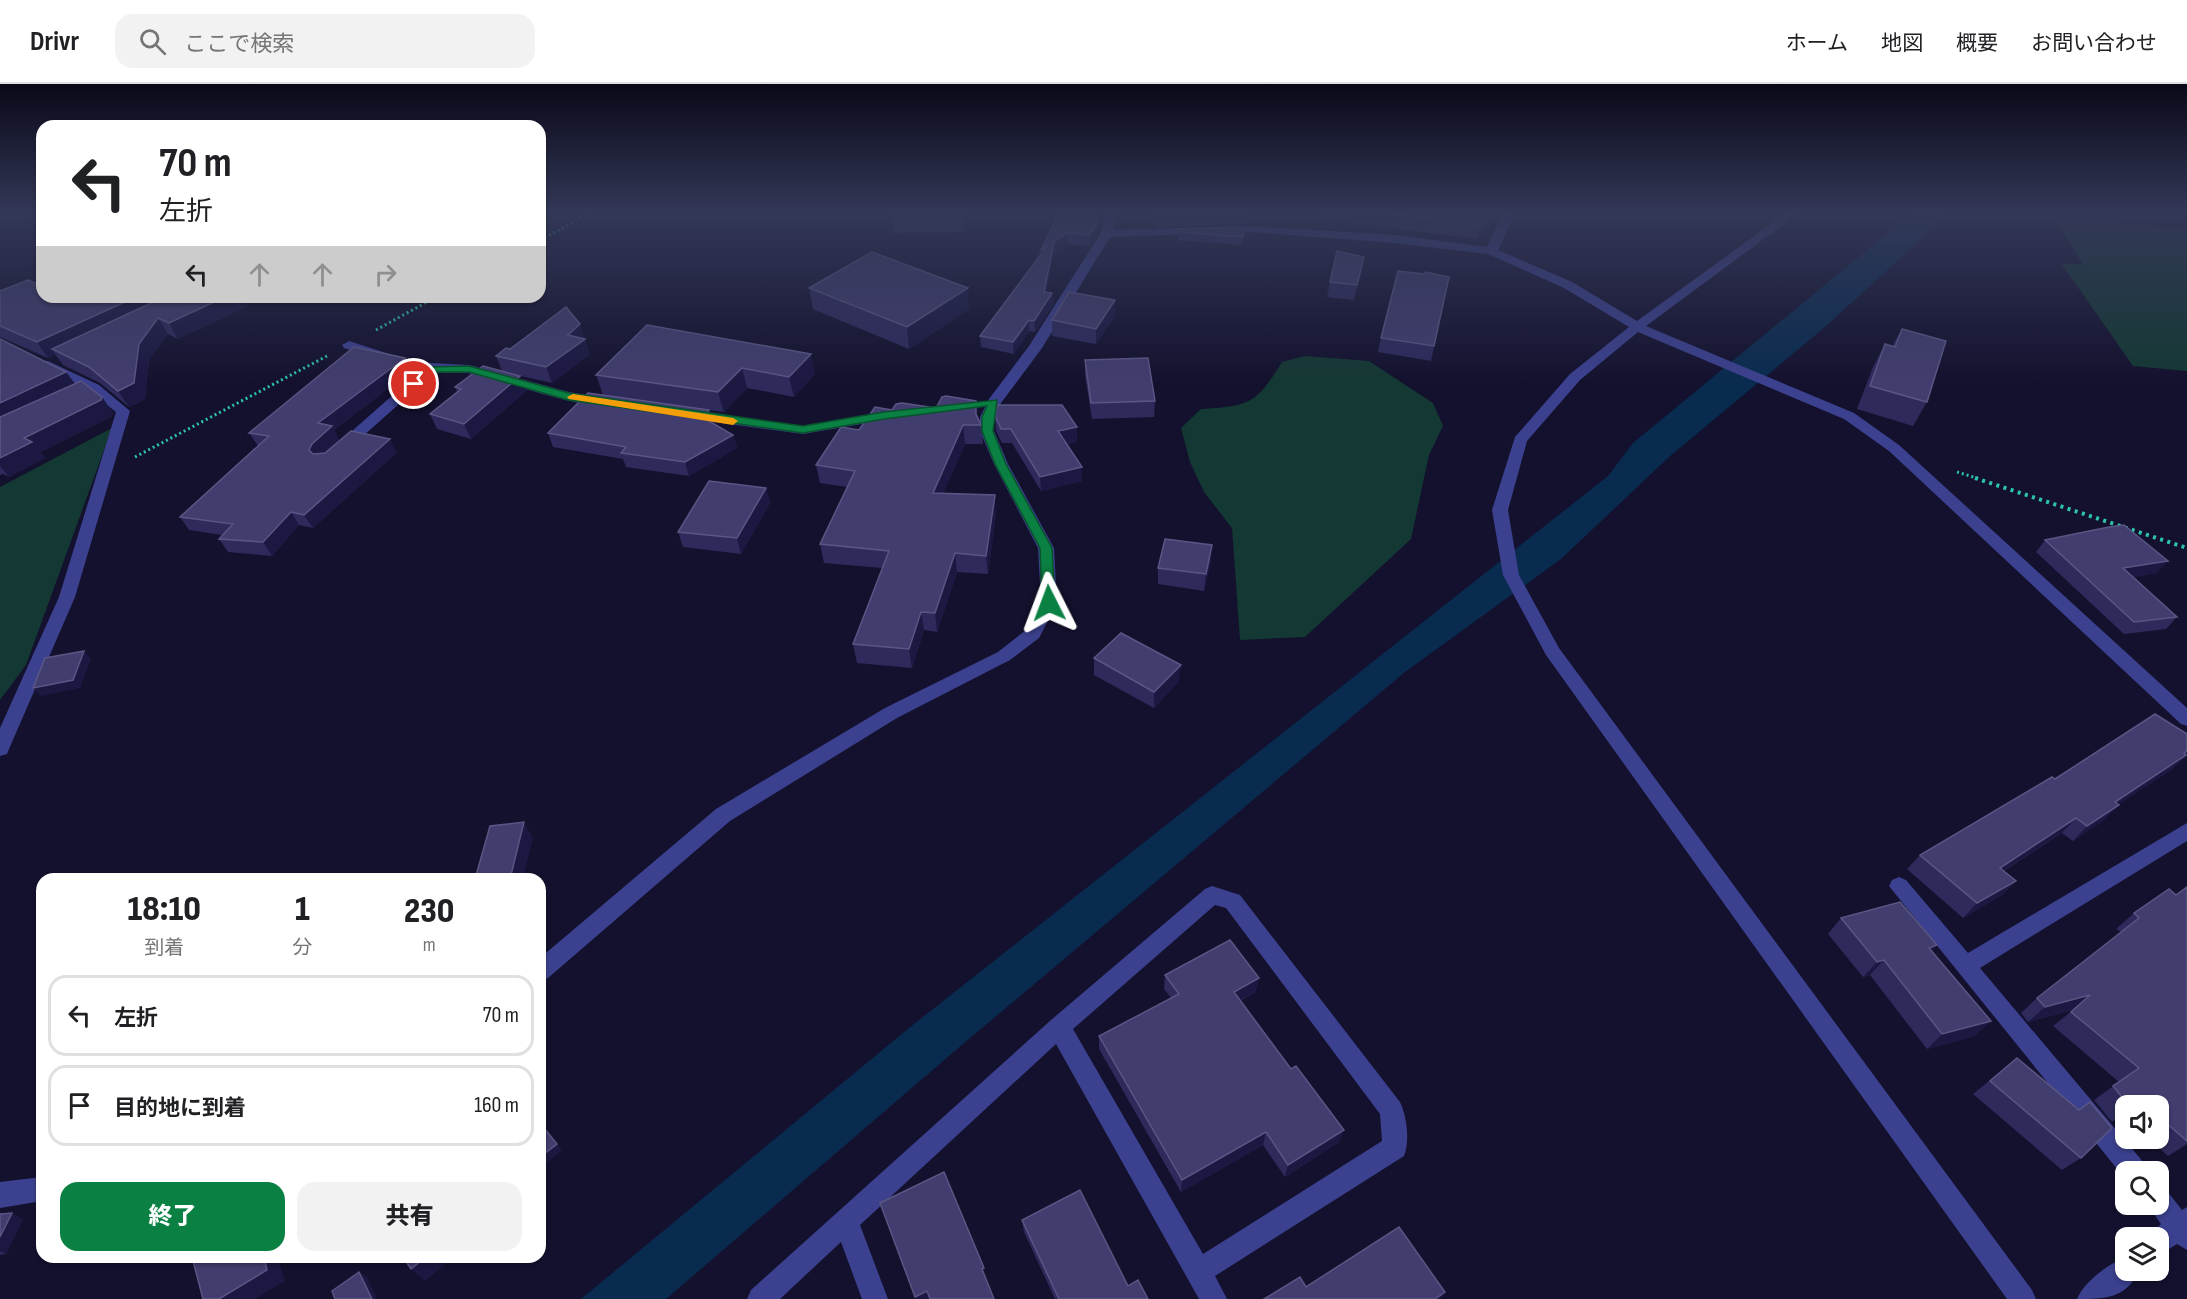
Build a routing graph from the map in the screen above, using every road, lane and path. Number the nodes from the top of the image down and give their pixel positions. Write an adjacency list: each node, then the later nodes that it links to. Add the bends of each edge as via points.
1 (1084, 270): 24 (street, via 1035,348 985,403 987,431 1046,548 1049,603 1033,634 1004,656 891,713 723,815)
2 (1533, 270): 5 (street, via 1568,285)
3 (1715, 270): 5 (street)
4 (425, 303): 6 (path)
5 (1637, 327): 20 (street, via 1849,416 1894,448); 39 (street, via 1575,377 1520,440 1500,510 1511,575 1552,651)
6 (348, 345): 10 (street); 18 (path)
7 (69, 356): 9 (street)
8 (31, 357): 9 (street)
9 (48, 365): 11 (street)
10 (432, 369): 13 (street, via 469,369 568,396); 16 (street)
11 (94, 388): 12 (street); 18 (street, via 123,411)
12 (73, 399)
13 (626, 405)
14 (672, 412): 15 (street, via 803,430)
15 (905, 413)
16 (326, 462)
17 (1948, 469): 19 (path)
18 (105, 473): 21 (street, via 66,597)
19 (2187, 548)
20 (2187, 719)
21 (0, 749)
22 (2187, 831): 25 (street)
23 (1899, 886): 25 (street)
24 (546, 966)
25 (1965, 966): 27 (street)
26 (1059, 1027): 31 (street); 34 (street); 34 (street, via 1212,895 1233,901 1392,1110 1395,1147)
27 (2126, 1161)
28 (36, 1190): 29 (street)
29 (0, 1195)
30 (2169, 1211): 32 (street)
31 (846, 1223): 36 (street); 37 (street)
32 (2184, 1227): 33 (street)
33 (2169, 1236)
34 (1199, 1271): 38 (street)
35 (2115, 1279): 40 (street)
36 (760, 1299)
37 (875, 1299)
38 (1214, 1299)
39 (2023, 1299)
40 (2090, 1299)

